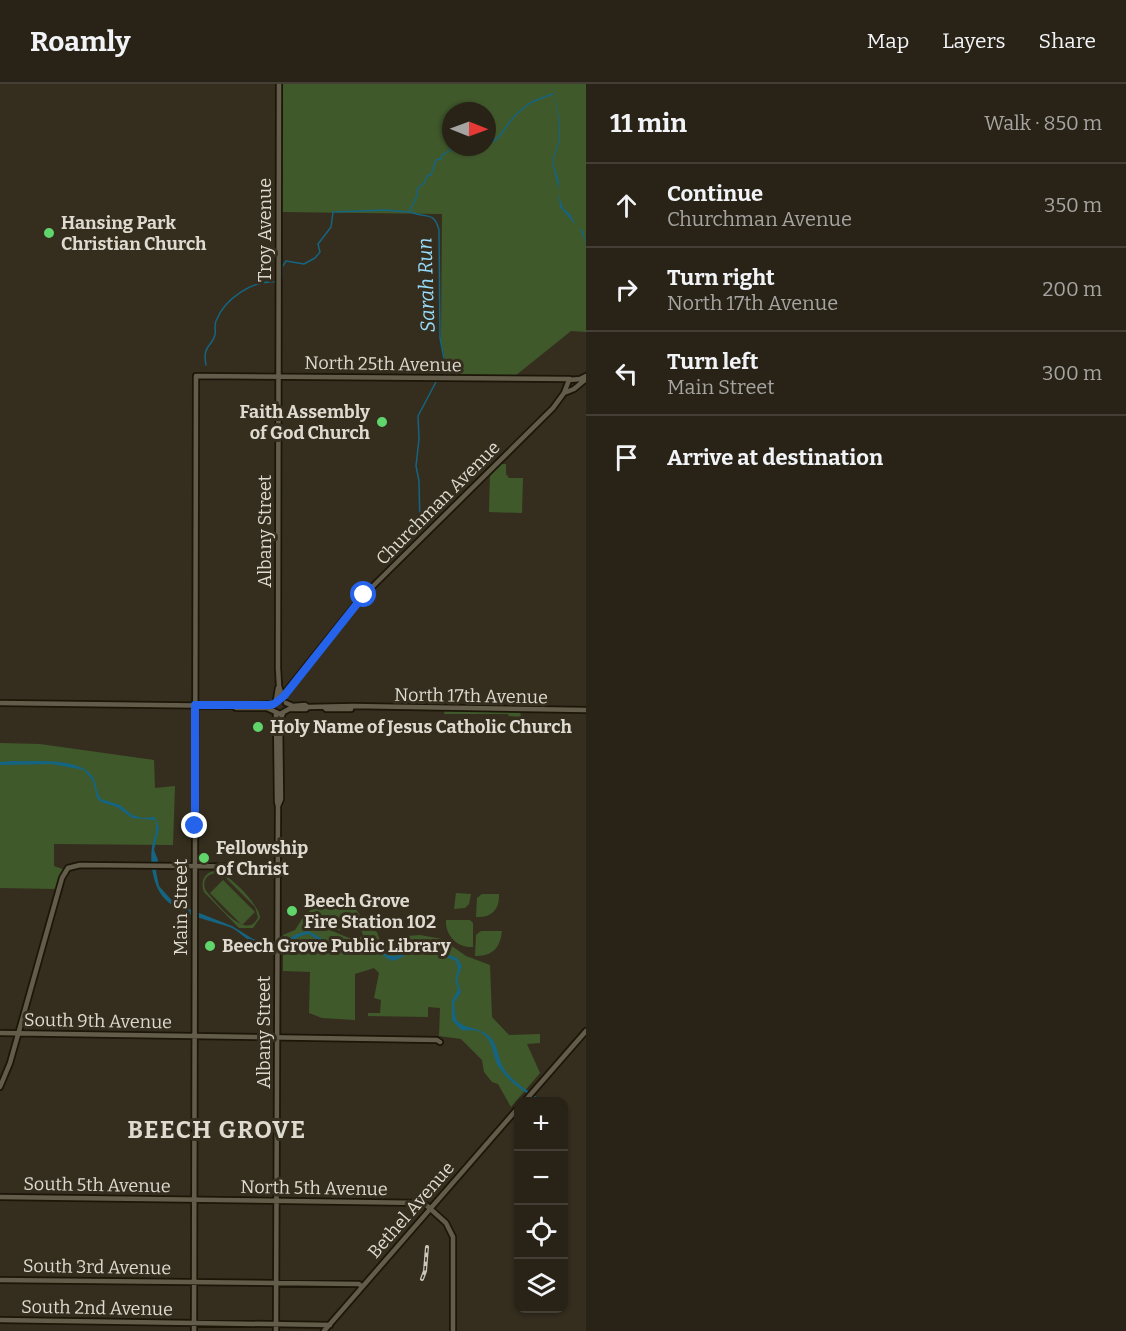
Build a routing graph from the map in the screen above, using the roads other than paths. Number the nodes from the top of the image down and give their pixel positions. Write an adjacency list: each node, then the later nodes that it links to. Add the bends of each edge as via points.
1 (279, 84): 3 (street, Troy Avenue)
2 (196, 376): 3 (street, North 25th Avenue); 12 (street, Main Street)
3 (279, 376): 5 (street, North 25th Avenue); 8 (street, Albany Street)
4 (586, 378): 5 (street, Churchman Avenue); 6 (street, Churchman Avenue)
5 (568, 382): 6 (street); 7 (street, Churchman Avenue)
6 (572, 389): 7 (street, Churchman Avenue)
7 (564, 393): 9 (street, Churchman Avenue, via 360,599)
8 (279, 686): 9 (street); 10 (street, Albany Street)
9 (289, 690): 10 (street, Churchman Avenue)
10 (281, 701): 13 (street, North 17th Avenue); 14 (street, North 17th Avenue); 16 (street, Albany Street); 17 (street, Albany Street)
11 (0, 703): 12 (street, North 17th Avenue)
12 (195, 705): 13 (street, North 17th Avenue); 19 (street, Main Street)
13 (233, 706): 16 (street, North 17th Avenue)
14 (308, 707): 15 (street, North 17th Avenue); 17 (street, North 17th Avenue)
15 (586, 710)
16 (275, 712): 17 (street, North 17th Avenue); 18 (street, Albany Street)
17 (284, 712): 18 (street, Albany Street, via 280,721)
18 (278, 806): 20 (street, Albany Street)
19 (195, 866): 20 (street); 23 (street, via 78,865 65,870); 24 (street, Main Street)
20 (278, 867): 25 (street, Albany Street)
21 (586, 1031): 28 (street)
22 (0, 1033): 23 (street, South 9th Avenue)
23 (18, 1033): 24 (street, South 9th Avenue); 27 (street)
24 (195, 1035): 25 (street, South 9th Avenue); 31 (street, Main Street)
25 (277, 1036): 26 (street, South 9th Avenue); 32 (street, Albany Street)
26 (440, 1042)
27 (0, 1087)
28 (528, 1097)
29 (514, 1114): 33 (street, Bethel Avenue)
30 (0, 1197): 31 (street, South 5th Avenue)
31 (194, 1200): 32 (street, North 5th Avenue); 35 (street, Main Street)
32 (277, 1201): 33 (street, North 5th Avenue, via 423,1203); 36 (street, Albany Street)
33 (431, 1208): 37 (street, Bethel Avenue); 45 (street, via 449,1227 454,1240)
34 (0, 1280): 35 (street, South 3rd Avenue)
35 (194, 1282): 36 (street, South 3rd Avenue); 39 (street, Main Street)
36 (277, 1283): 37 (street, South 3rd Avenue); 40 (street, Albany Street)
37 (362, 1287): 41 (street, Bethel Avenue)
38 (0, 1320): 39 (street, South 2nd Avenue)
39 (194, 1323): 40 (street, South 2nd Avenue); 42 (street, Main Street)
40 (276, 1324): 41 (street, South 2nd Avenue); 43 (street, Albany Street)
41 (330, 1325): 44 (street, Bethel Avenue)
42 (194, 1331)
43 (276, 1331)
44 (324, 1331)
45 (453, 1331)

